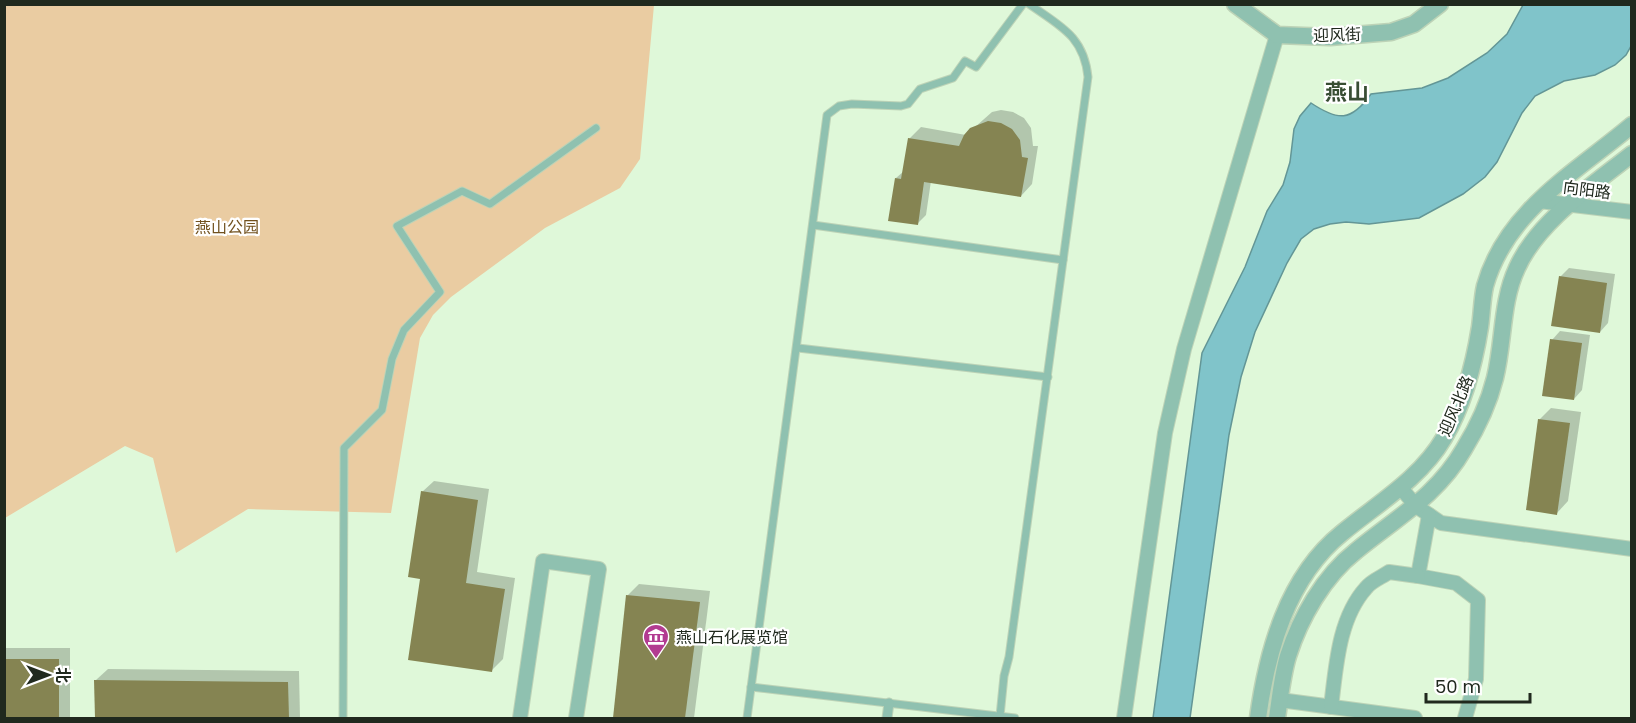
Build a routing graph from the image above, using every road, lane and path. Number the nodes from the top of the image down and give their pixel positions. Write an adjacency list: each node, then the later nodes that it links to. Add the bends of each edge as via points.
1 (1023, 4): 12 (lane, via 976,67 965,61 953,78 920,89 908,104 852,104 839,106 827,115)
2 (1029, 4): 13 (lane, via 1070,33 1080,46 1088,77)
3 (1235, 4): 5 (street)
4 (1440, 4): 5 (street, 迎风街, via 1414,24 1391,32 1330,37)
5 (1277, 35): 31 (street, via 1184,349 1165,433)
6 (1632, 124): 9 (street, 迎风北路)
7 (596, 128): 25 (lane, via 490,204 462,191 398,226 440,292 404,330 392,359 382,410 344,448)
8 (1632, 154): 10 (street, 迎风北路)
9 (1539, 201): 10 (street, 向阳路); 16 (street, 迎风北路, via 1521,218 1498,254 1485,287 1473,365 1459,407 1443,440)
10 (1570, 204): 11 (street, 向阳路); 17 (street, 迎风北路, via 1535,237 1517,267 1508,295 1494,379 1480,416 1464,450)
11 (1632, 212)
12 (813, 225): 13 (lane); 14 (lane)
13 (1063, 260): 15 (lane)
14 (798, 348): 15 (lane); 20 (lane)
15 (1048, 376): 24 (lane)
16 (1401, 488): 17 (street); 32 (street, 迎风北路, via 1339,535 1318,555 1299,583 1271,650)
17 (1423, 511): 18 (street, via 1441,523); 19 (street); 21 (street, 迎风北路, via 1354,552 1334,573 1301,625 1288,656)
18 (1632, 549)
19 (1418, 576): 23 (street, via 1389,572 1366,586 1349,612); 35 (street, via 1456,583 1478,600 1476,679)
20 (751, 687): 22 (lane); 28 (lane)
21 (1280, 700): 23 (street); 33 (street, 迎风北路)
22 (889, 703): 24 (lane); 29 (street)
23 (1331, 707): 34 (street)
24 (1000, 716): 30 (lane)
25 (343, 718)
26 (520, 718): 27 (street, via 543,561 599,569)
27 (576, 718)
28 (747, 718)
29 (886, 718)
30 (1015, 718)
31 (1124, 718)
32 (1258, 718)
33 (1277, 718)
34 (1415, 718)
35 (1465, 718)

